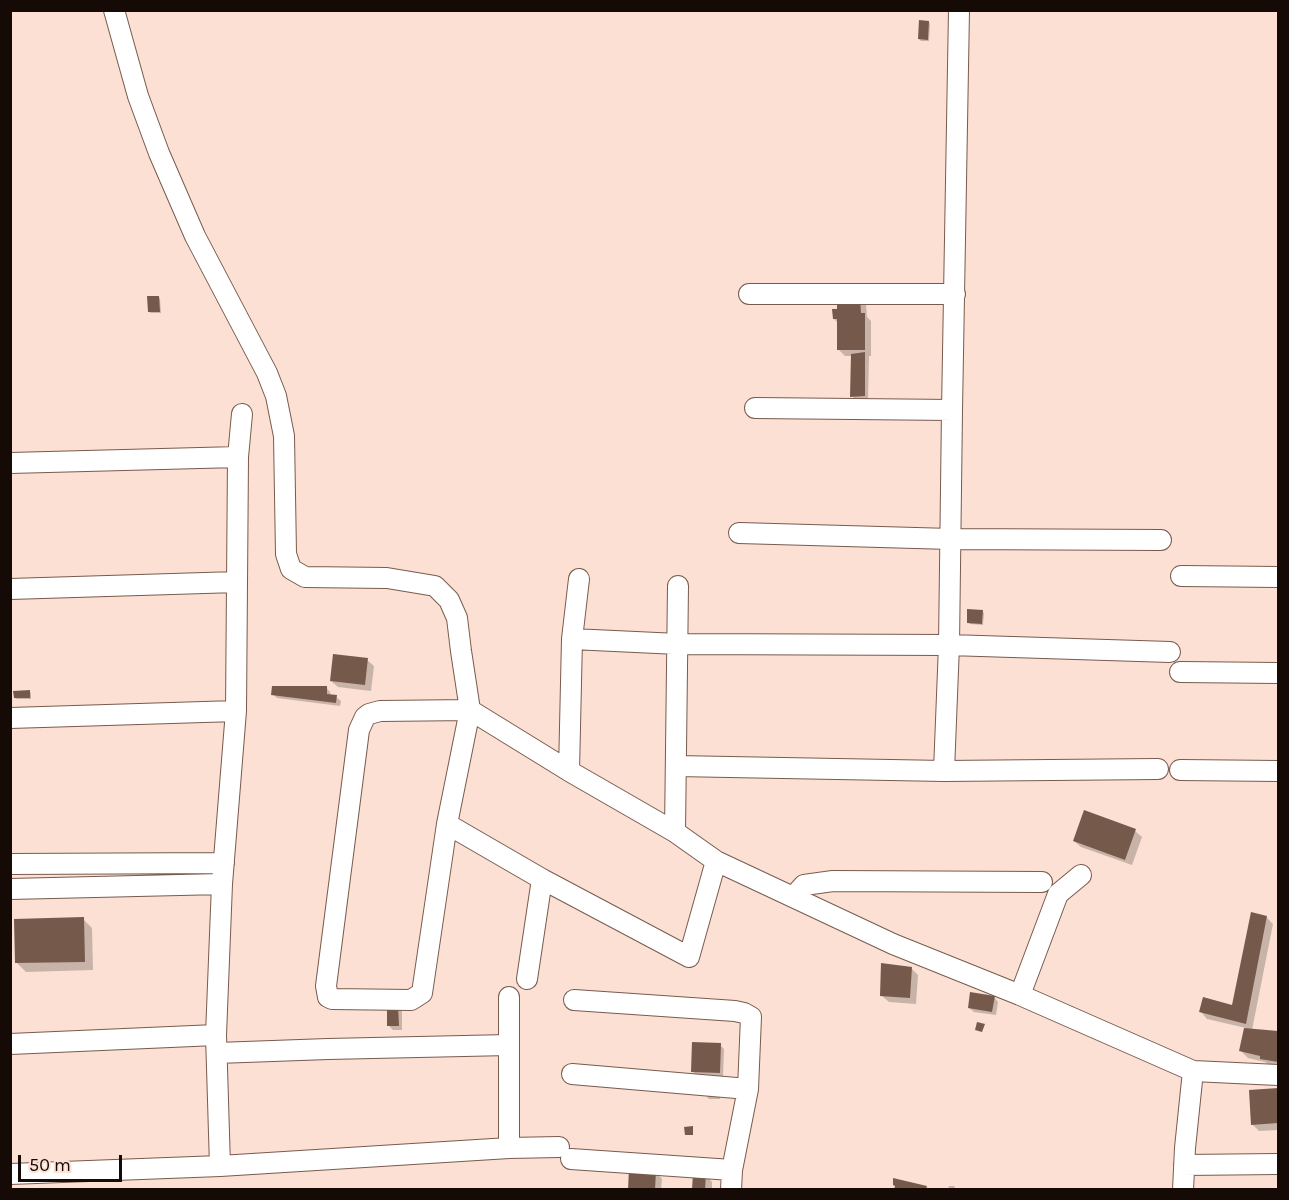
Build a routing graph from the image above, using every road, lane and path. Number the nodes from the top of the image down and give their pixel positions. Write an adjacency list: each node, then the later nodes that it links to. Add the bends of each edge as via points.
1 (114, 10): 25 (street, via 159,153 195,236 276,396 284,436 286,554 291,569 305,577 387,578 435,586 449,600 458,618)
2 (959, 10): 4 (street)
3 (749, 294): 4 (street)
4 (955, 294): 6 (street)
5 (755, 408): 6 (street)
6 (952, 410): 11 (street)
7 (242, 414): 8 (street)
8 (238, 457): 9 (street); 16 (street)
9 (10, 463)
10 (739, 533): 11 (street)
11 (951, 539): 12 (street); 21 (street)
12 (1161, 540)
13 (1181, 576): 14 (street)
14 (1278, 578)
15 (579, 579): 19 (street)
16 (237, 582): 18 (street); 26 (street)
17 (678, 586): 20 (street)
18 (10, 589)
19 (572, 639): 20 (street); 31 (street)
20 (678, 644): 21 (street); 28 (street)
21 (950, 645): 22 (street); 32 (street)
22 (1170, 652)
23 (1180, 672): 24 (street)
24 (1278, 673)
25 (470, 710): 31 (street); 34 (street); 34 (street, via 381,711 365,717 359,730 326,986 328,997 411,1000 422,993)
26 (236, 711): 27 (street); 37 (street)
27 (10, 718)
28 (676, 766): 32 (street); 35 (street)
29 (1158, 769): 32 (street)
30 (1180, 770): 33 (street)
31 (569, 771): 35 (street)
32 (944, 771)
33 (1278, 771)
34 (447, 824): 40 (street)
35 (675, 832): 36 (street)
36 (716, 861): 40 (street, via 689,957); 44 (street)
37 (224, 863): 38 (street); 42 (street)
38 (10, 864)
39 (1081, 875): 46 (street, via 1058,894)
40 (542, 879): 45 (street)
41 (1042, 882): 44 (street, via 833,881 804,885)
42 (222, 884): 43 (street); 50 (street)
43 (10, 889)
44 (793, 897): 46 (street, via 893,944)
45 (527, 980)
46 (1020, 995): 52 (street)
47 (509, 997): 51 (street)
48 (574, 1000): 55 (street, via 744,1012 751,1017)
49 (10, 1044): 50 (street)
50 (216, 1044): 51 (street, via 328,1049); 59 (street)
51 (509, 1045): 56 (street)
52 (1192, 1071): 54 (street); 58 (street)
53 (572, 1074): 55 (street)
54 (1278, 1075)
55 (748, 1089): 61 (street)
56 (508, 1148): 59 (street); 61 (street, via 565,1153)
57 (1278, 1164): 58 (street)
58 (1184, 1165): 62 (street)
59 (220, 1166): 60 (street)
60 (10, 1174)
61 (731, 1180)
62 (1184, 1190)

